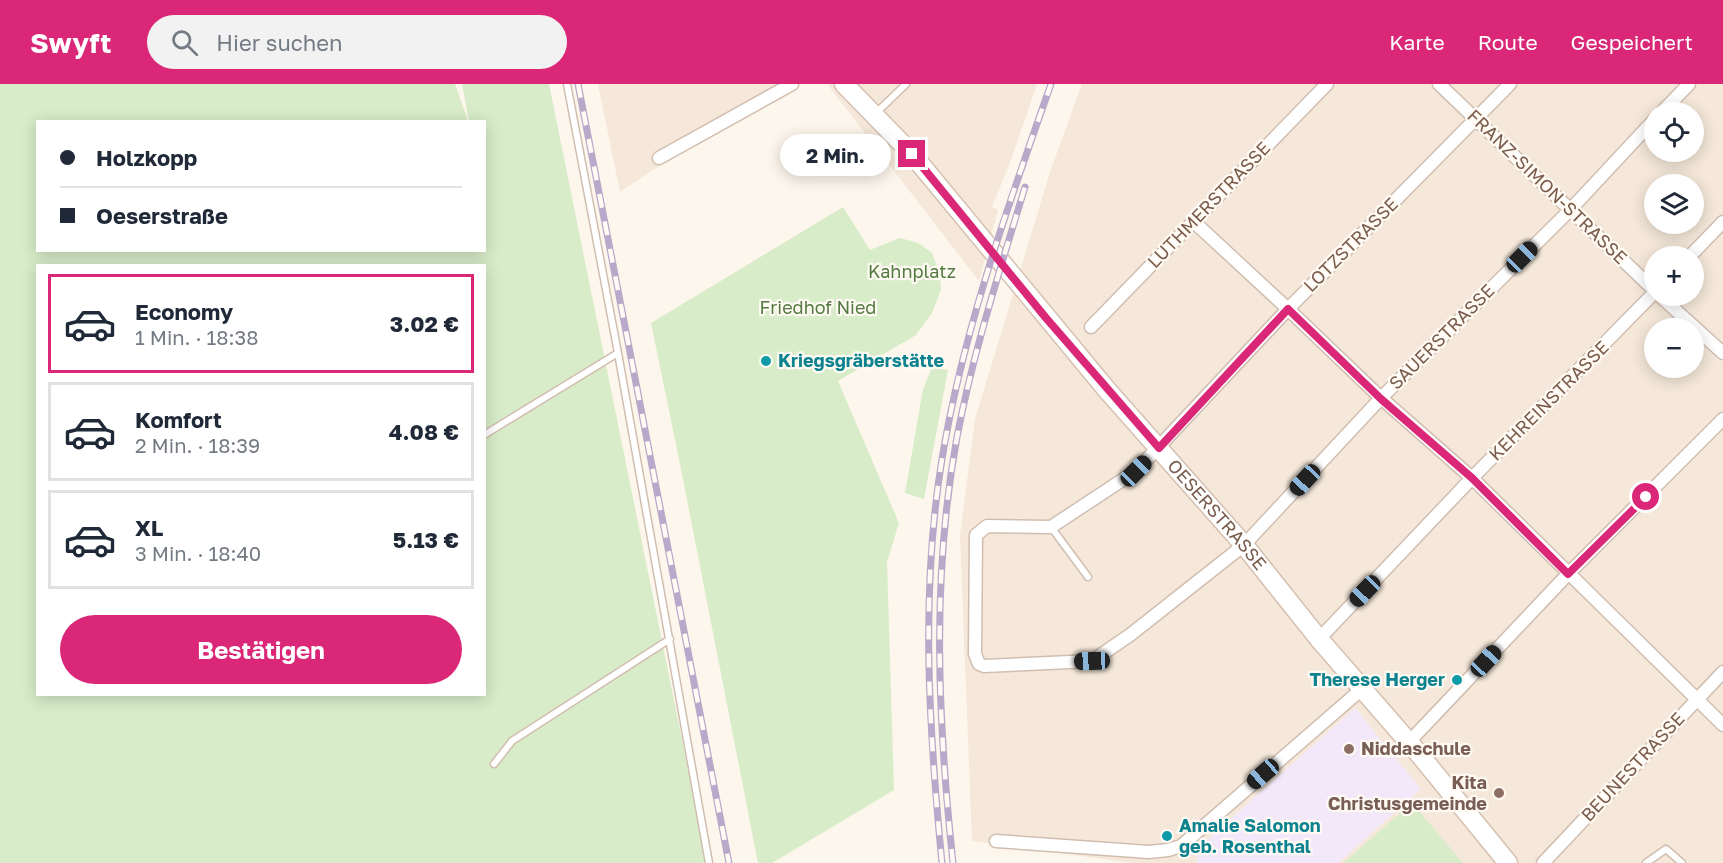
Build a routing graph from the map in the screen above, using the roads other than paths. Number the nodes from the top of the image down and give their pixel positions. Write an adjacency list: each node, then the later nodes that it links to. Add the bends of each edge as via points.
1 (567, 84): 23 (lane)
2 (792, 84): 13 (street)
3 (844, 84): 10 (street, OESERSTRASSE)
4 (906, 84): 10 (lane)
5 (1327, 84): 15 (street, LUTHMERSTRASSE)
6 (1439, 84): 11 (street, FRANZ-SIMON-STRASSE)
7 (1510, 84): 11 (street, LOTZSTRASSE)
8 (1689, 84): 9 (street)
9 (1672, 102)
10 (874, 114): 28 (street, OESERSTRASSE)
11 (1475, 120): 14 (street, FRANZ-SIMON-STRASSE); 21 (street, LOTZSTRASSE)
12 (1644, 131): 14 (street, SAUERSTRASSE)
13 (659, 158)
14 (1570, 210): 18 (street, FRANZ-SIMON-STRASSE); 25 (street, SAUERSTRASSE)
15 (1193, 221): 21 (street); 22 (street, LUTHMERSTRASSE)
16 (1723, 222): 17 (street)
17 (1700, 246)
18 (1644, 282)
19 (1644, 302): 29 (street, KEHREINSTRASSE)
20 (1671, 306): 24 (street)
21 (1288, 309): 25 (street); 28 (street, LOTZSTRASSE)
22 (1090, 327)
23 (618, 353): 27 (lane); 34 (lane)
24 (1723, 353)
25 (1381, 399): 29 (street); 31 (street, SAUERSTRASSE)
26 (1723, 419): 32 (street)
27 (486, 434)
28 (1159, 448): 30 (street, LOTZSTRASSE, via 1136,471); 31 (street, OESERSTRASSE)
29 (1472, 478): 32 (street); 35 (street, KEHREINSTRASSE)
30 (1051, 527): 31 (street, SAUERSTRASSE, via 987,526 976,535 975,654 979,664 1092,661); 33 (lane)
31 (1244, 545): 35 (street, OESERSTRASSE)
32 (1568, 574): 38 (street); 40 (street)
33 (1088, 578)
34 (670, 639): 41 (lane, via 512,741); 43 (lane)
35 (1319, 639): 37 (street, OESERSTRASSE)
36 (1723, 672): 38 (street, BEUNESTRASSE)
37 (1363, 688): 40 (street, OESERSTRASSE); 42 (street, via 1181,846 1149,852)
38 (1696, 700): 39 (street); 45 (street, BEUNESTRASSE)
39 (1723, 725)
40 (1409, 742): 44 (street, OESERSTRASSE)
41 (494, 764)
42 (996, 841)
43 (709, 863)
44 (1508, 863)
45 (1544, 863)
46 (1646, 863): 47 (lane, via 1666,849)
47 (1682, 863)

